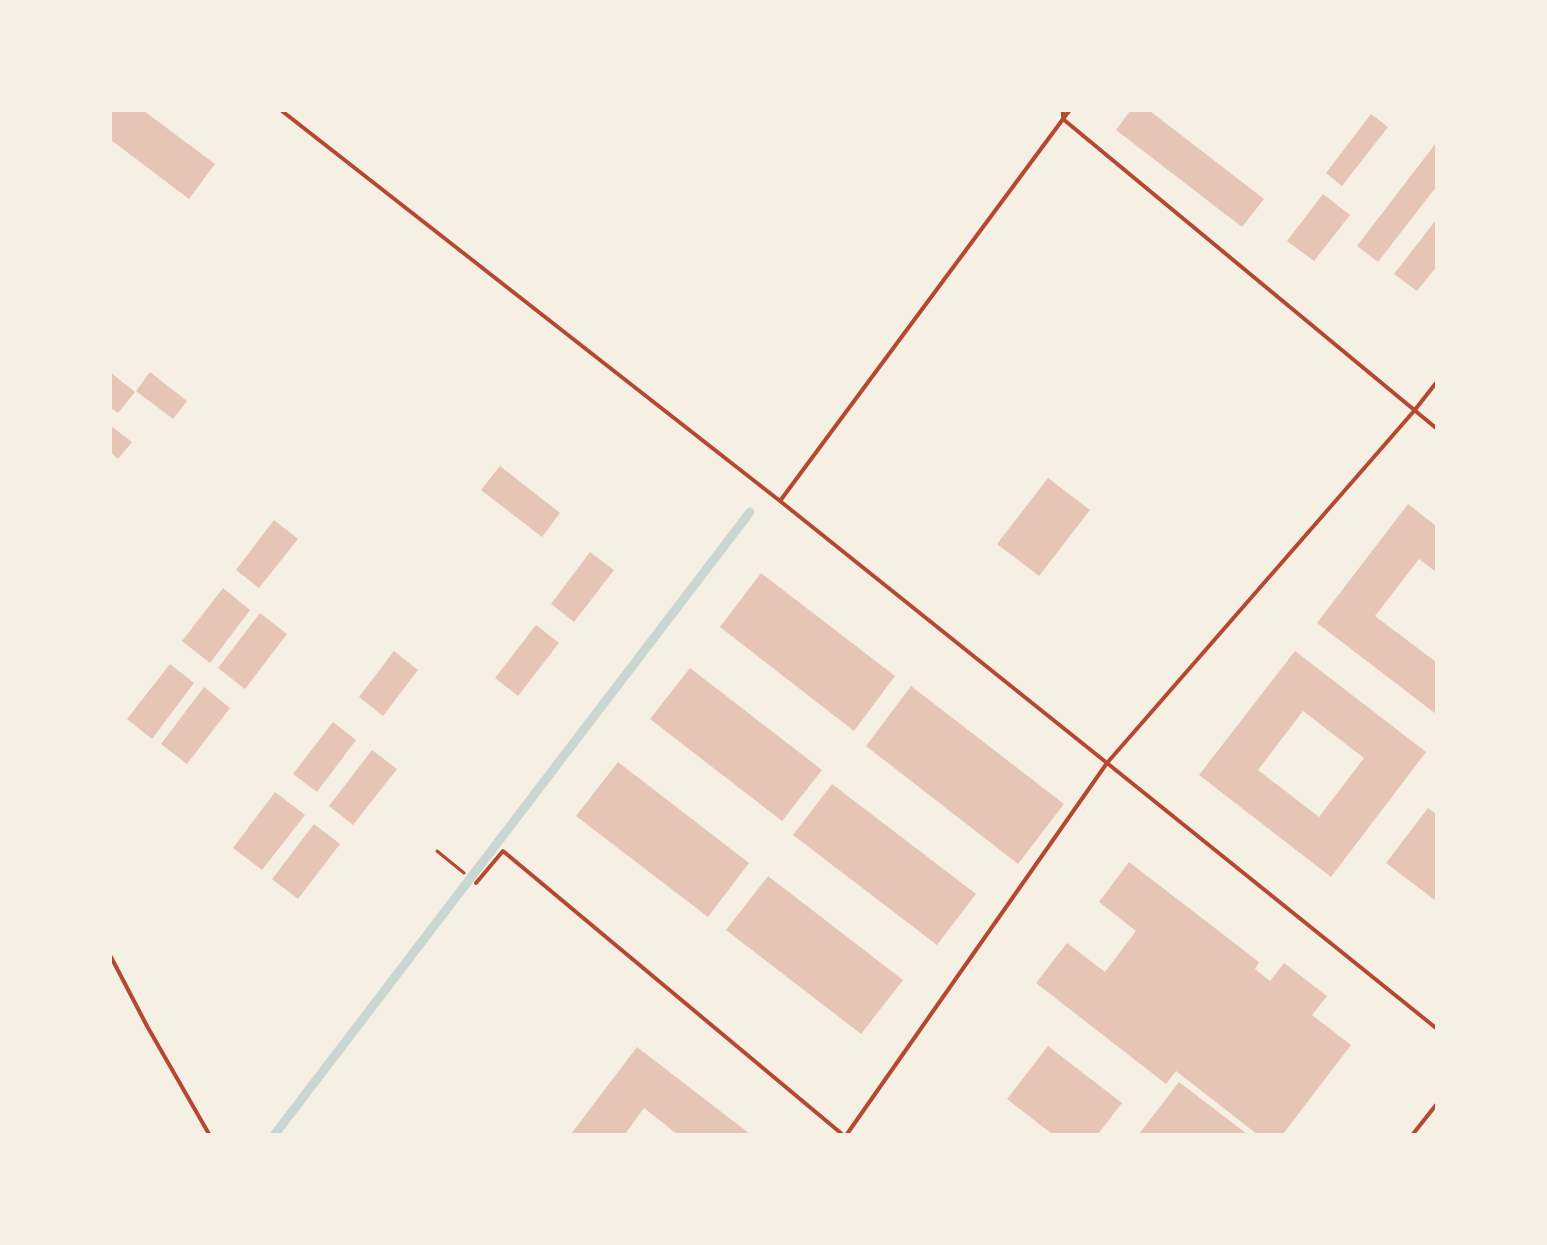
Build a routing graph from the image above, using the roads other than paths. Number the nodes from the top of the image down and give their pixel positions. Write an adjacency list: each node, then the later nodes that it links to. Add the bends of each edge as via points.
1 (282, 111): 8 (lane)
2 (1063, 111): 4 (lane)
3 (1069, 111): 4 (lane)
4 (1063, 119): 6 (lane); 8 (lane)
5 (1436, 383): 6 (lane)
6 (1414, 411): 7 (lane); 9 (lane)
7 (1436, 428)
8 (780, 502): 9 (lane)
9 (1107, 763): 12 (lane); 16 (lane)
10 (476, 883): 15 (lane, via 503,851)
11 (111, 958): 14 (lane)
12 (1436, 1028)
13 (1436, 1105): 17 (lane)
14 (209, 1134)
15 (842, 1134)
16 (847, 1134)
17 (1413, 1134)

